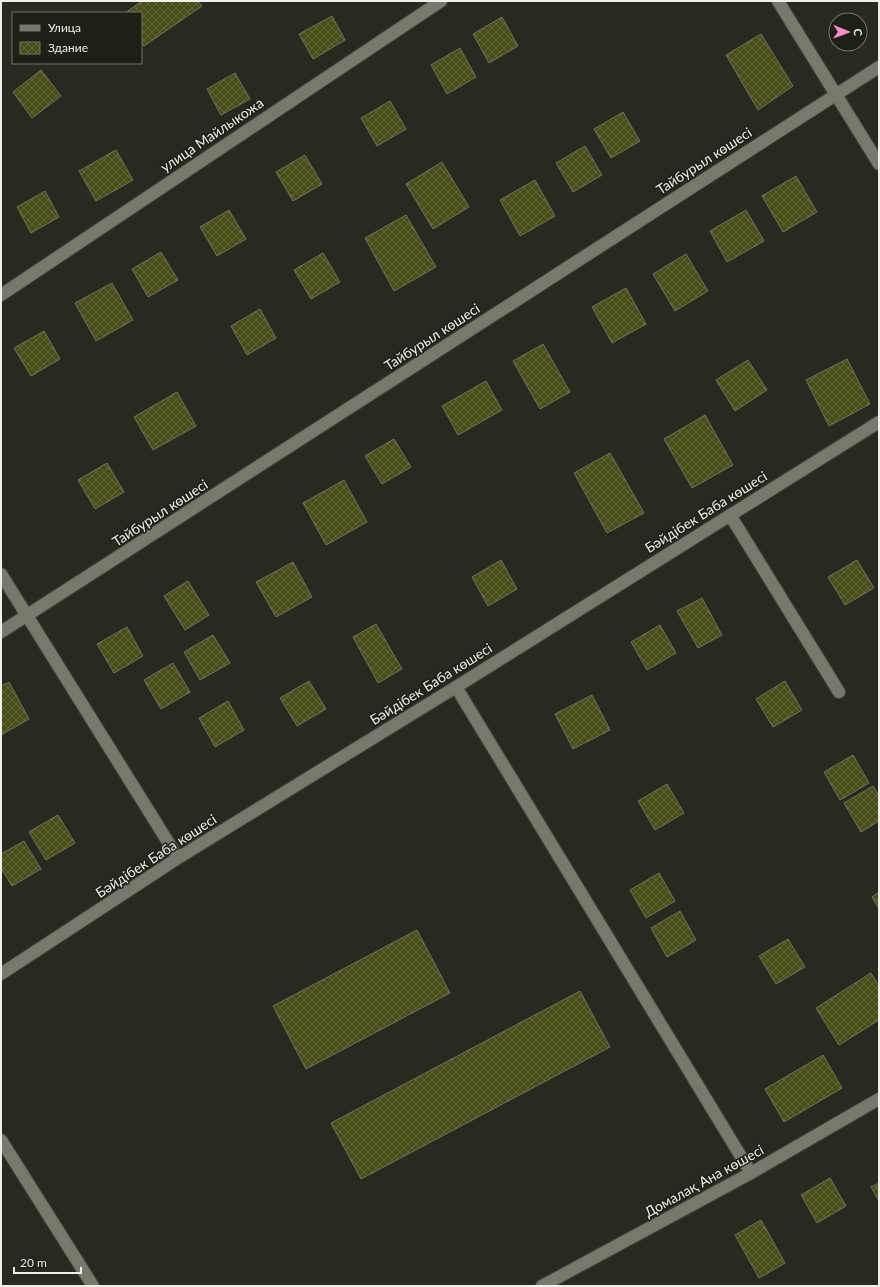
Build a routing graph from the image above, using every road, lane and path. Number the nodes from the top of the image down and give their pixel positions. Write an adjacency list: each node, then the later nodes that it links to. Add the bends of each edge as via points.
1 (441, 1): 6 (street, улица Майлыкожа)
2 (778, 1): 4 (street)
3 (879, 67): 4 (street, Тайбурыл көшесі)
4 (835, 94): 5 (street); 10 (street, Тайбурыл көшесі)
5 (879, 164)
6 (1, 295)
7 (879, 422): 8 (street, Бәйдібек Баба көшесі)
8 (730, 515): 12 (street, Бәйдібек Баба көшесі); 13 (street)
9 (1, 574): 10 (street)
10 (27, 616): 11 (street, Тайбурыл көшесі); 14 (street)
11 (1, 632)
12 (456, 687): 14 (street, Бәйдібек Баба көшесі); 18 (street)
13 (839, 692)
14 (178, 858): 15 (street, Бәйдібек Баба көшесі)
15 (1, 974)
16 (879, 1099): 18 (street, Домалақ Ана көшесі)
17 (1, 1140): 19 (street)
18 (751, 1173): 20 (street, Домалақ Ана көшесі)
19 (93, 1286)
20 (542, 1286)

